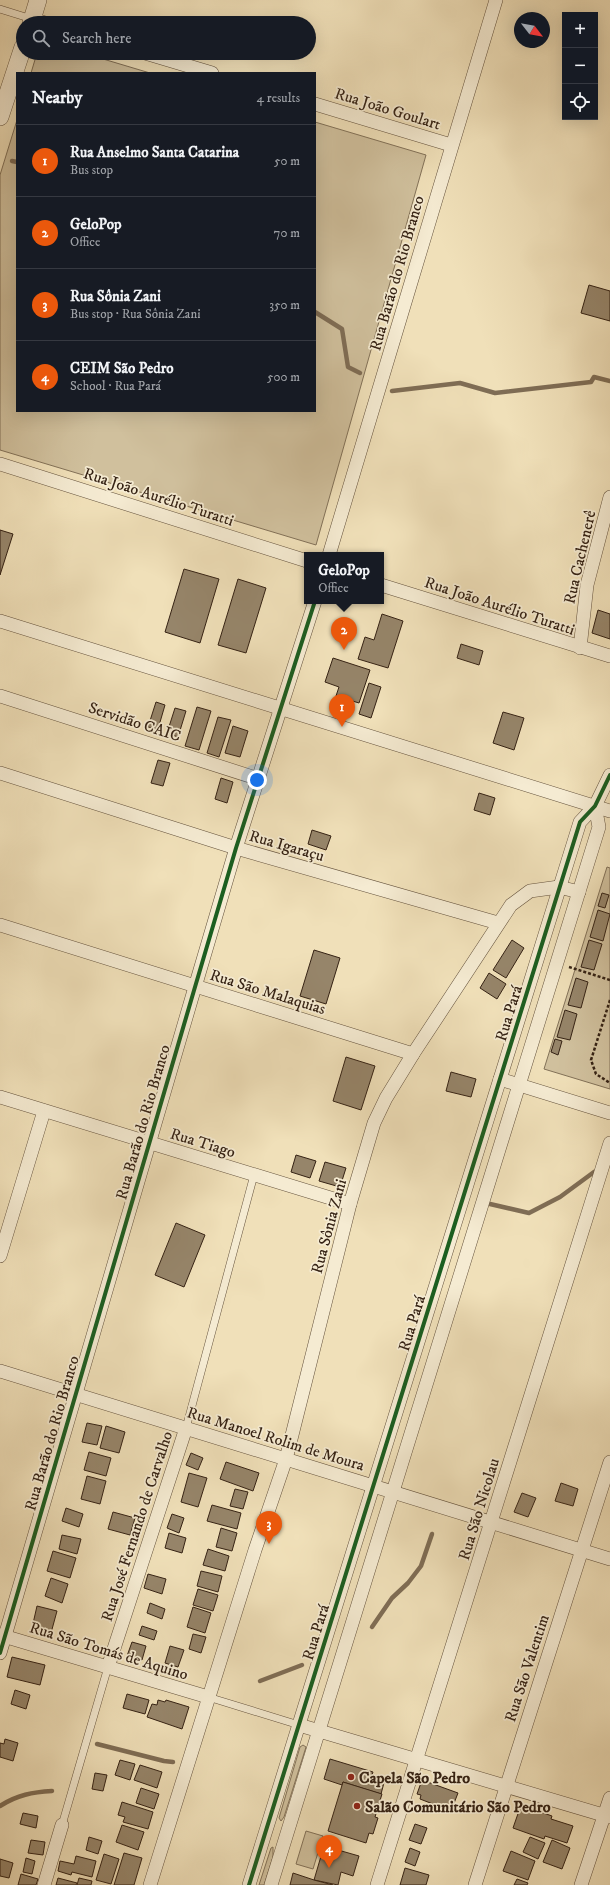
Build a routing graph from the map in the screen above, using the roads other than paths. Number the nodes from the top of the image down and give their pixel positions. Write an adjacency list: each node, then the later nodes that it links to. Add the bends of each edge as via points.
1 (38, 0): 5 (street)
2 (496, 0): 11 (street, Rua Barão do Rio Branco)
3 (0, 8): 4 (lane)
4 (21, 16)
5 (37, 16)
6 (19, 60): 10 (street)
7 (168, 60): 8 (street)
8 (209, 72)
9 (316, 104): 11 (street, Rua João Goulart)
10 (0, 117)
11 (451, 145): 14 (street, Rua Barão do Rio Branco, via 388,367)
12 (0, 464): 15 (street, Rua João Aurélio Turatti)
13 (610, 497): 19 (street, Rua Cachenerê, via 586,585)
14 (331, 552)
15 (304, 560)
16 (384, 586): 19 (street, Rua João Aurélio Turatti)
17 (314, 604): 22 (street, Rua Barão do Rio Branco)
18 (0, 621): 22 (street)
19 (580, 648): 20 (street, Rua João Aurélio Turatti)
20 (610, 656)
21 (0, 696): 25 (street, Servidão CAIC)
22 (282, 709): 25 (street, Rua Barão do Rio Branco); 26 (street)
23 (0, 773): 28 (street, Rua Igaraçu)
24 (610, 775): 26 (street, Rua Pará)
25 (259, 779): 28 (street, Rua Barão do Rio Branco)
26 (596, 806): 27 (street); 29 (street, Rua Pará, via 580,822); 30 (street, Rua Pará, via 599,827)
27 (610, 811)
28 (236, 848): 31 (street, Rua Igaraçu); 33 (street, Rua Barão do Rio Branco)
29 (559, 887): 30 (street, Rua Sônia Zani); 31 (street, Rua Sônia Zani, via 530,891 511,905); 35 (street, Rua Pará)
30 (579, 892): 36 (street, Rua Pará)
31 (498, 923): 34 (street, Rua Sônia Zani)
32 (0, 925): 33 (street, Rua São Malaquias)
33 (195, 987): 34 (street, Rua São Malaquias); 40 (street, Rua Barão do Rio Branco)
34 (413, 1054): 43 (street, Rua Sônia Zani, via 374,1123)
35 (500, 1079): 36 (street); 50 (street, Rua Pará)
36 (519, 1085): 39 (street); 51 (street, Rua Pará)
37 (0, 1098): 38 (street, Rua Tiago)
38 (44, 1111): 40 (street, Rua Tiago); 44 (street)
39 (610, 1114)
40 (148, 1143): 42 (street, Rua Tiago); 46 (street, Rua Barão do Rio Branco)
41 (610, 1143): 52 (street, Rua São Nicolau)
42 (254, 1175): 43 (street, Rua Tiago); 47 (lane, Rua José Fernando de Carvalho)
43 (350, 1204): 48 (street, Rua Sônia Zani)
44 (0, 1256)
45 (0, 1371): 46 (street, Rua Manoel Rolim de Moura)
46 (75, 1394): 47 (street, Rua Manoel Rolim de Moura); 55 (street, Rua Barão do Rio Branco)
47 (186, 1428): 48 (street, Rua Manoel Rolim de Moura); 57 (street, Rua José Fernando de Carvalho)
48 (286, 1459): 50 (street, Rua Manoel Rolim de Moura); 58 (street, Rua Sônia Zani)
49 (610, 1462): 53 (street, Rua São Valentim)
50 (373, 1486): 51 (street, Rua Manoel Rolim de Moura); 59 (street, Rua Pará)
51 (392, 1492): 52 (street, Rua Manoel Rolim de Moura); 60 (street, Rua Pará)
52 (491, 1523): 53 (street, Rua Manoel Rolim de Moura); 61 (street, Rua São Nicolau)
53 (582, 1550): 54 (street, Rua Manoel Rolim de Moura); 62 (street, Rua São Valentim)
54 (610, 1559)
55 (2, 1635): 56 (street, Rua Barão do Rio Branco); 57 (street, Rua São Tomás de Aquino)
56 (0, 1653)
57 (108, 1667): 58 (street, Rua São Tomás de Aquino); 65 (lane, Rua José Fernando de Carvalho)
58 (208, 1697): 59 (lane); 69 (street, Rua Sônia Zani)
59 (299, 1725): 60 (street); 66 (street, Rua Pará)
60 (318, 1731): 61 (street); 67 (street, Rua Pará)
61 (417, 1761): 62 (street); 72 (street, Rua São Nicolau)
62 (506, 1787): 64 (street); 73 (street, Rua São Valentim)
63 (610, 1798): 64 (street)
64 (607, 1816): 74 (street)
65 (62, 1825): 68 (street, Rua José Fernando de Carvalho)
66 (265, 1833): 67 (street); 70 (street, Rua Pará)
67 (285, 1838): 71 (street, Rua Pará)
68 (44, 1885)
69 (150, 1885)
70 (249, 1885)
71 (271, 1885)
72 (377, 1885)
73 (475, 1885)
74 (581, 1885)

